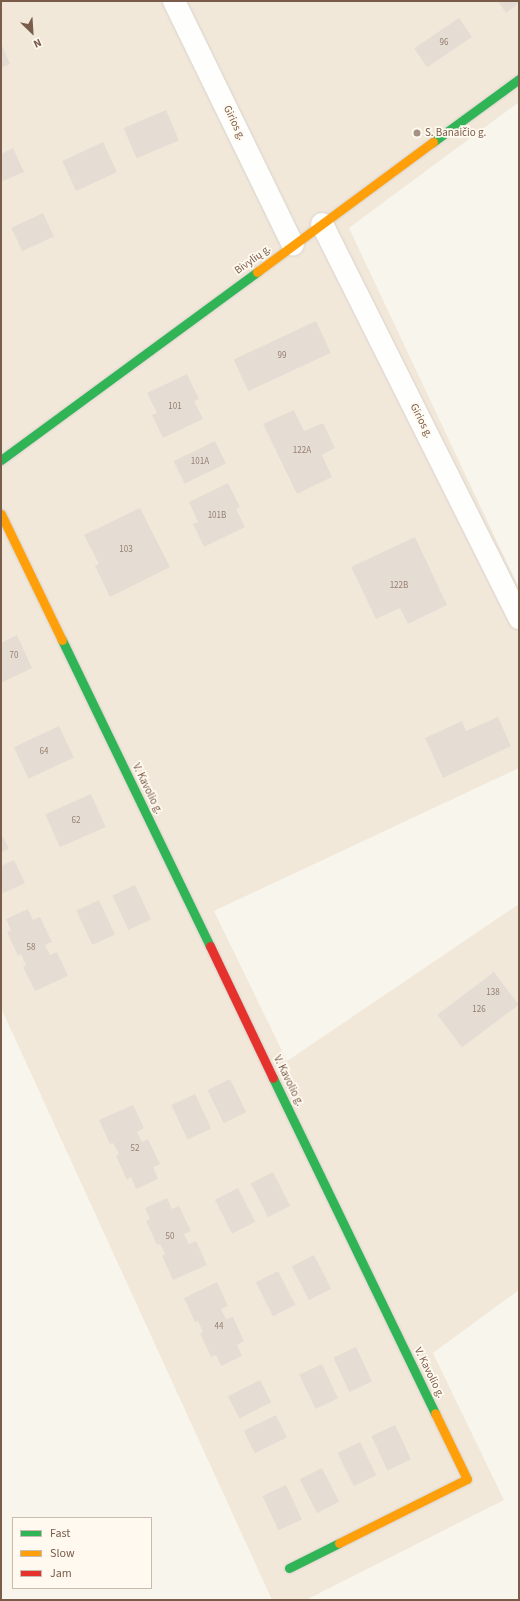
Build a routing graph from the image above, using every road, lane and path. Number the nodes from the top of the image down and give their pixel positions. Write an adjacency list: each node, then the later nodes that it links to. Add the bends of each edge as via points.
1 (174, 1): 4 (street, Girios g.)
2 (519, 79): 3 (street, Bivylių g.)
3 (322, 224): 4 (street, Bivylių g.); 7 (street, Girios g.)
4 (293, 245): 5 (street, Bivylių g.)
5 (1, 460)
6 (1, 514): 8 (street, V. Kavolio g., via 467,1479)
7 (519, 618)
8 (289, 1568)

